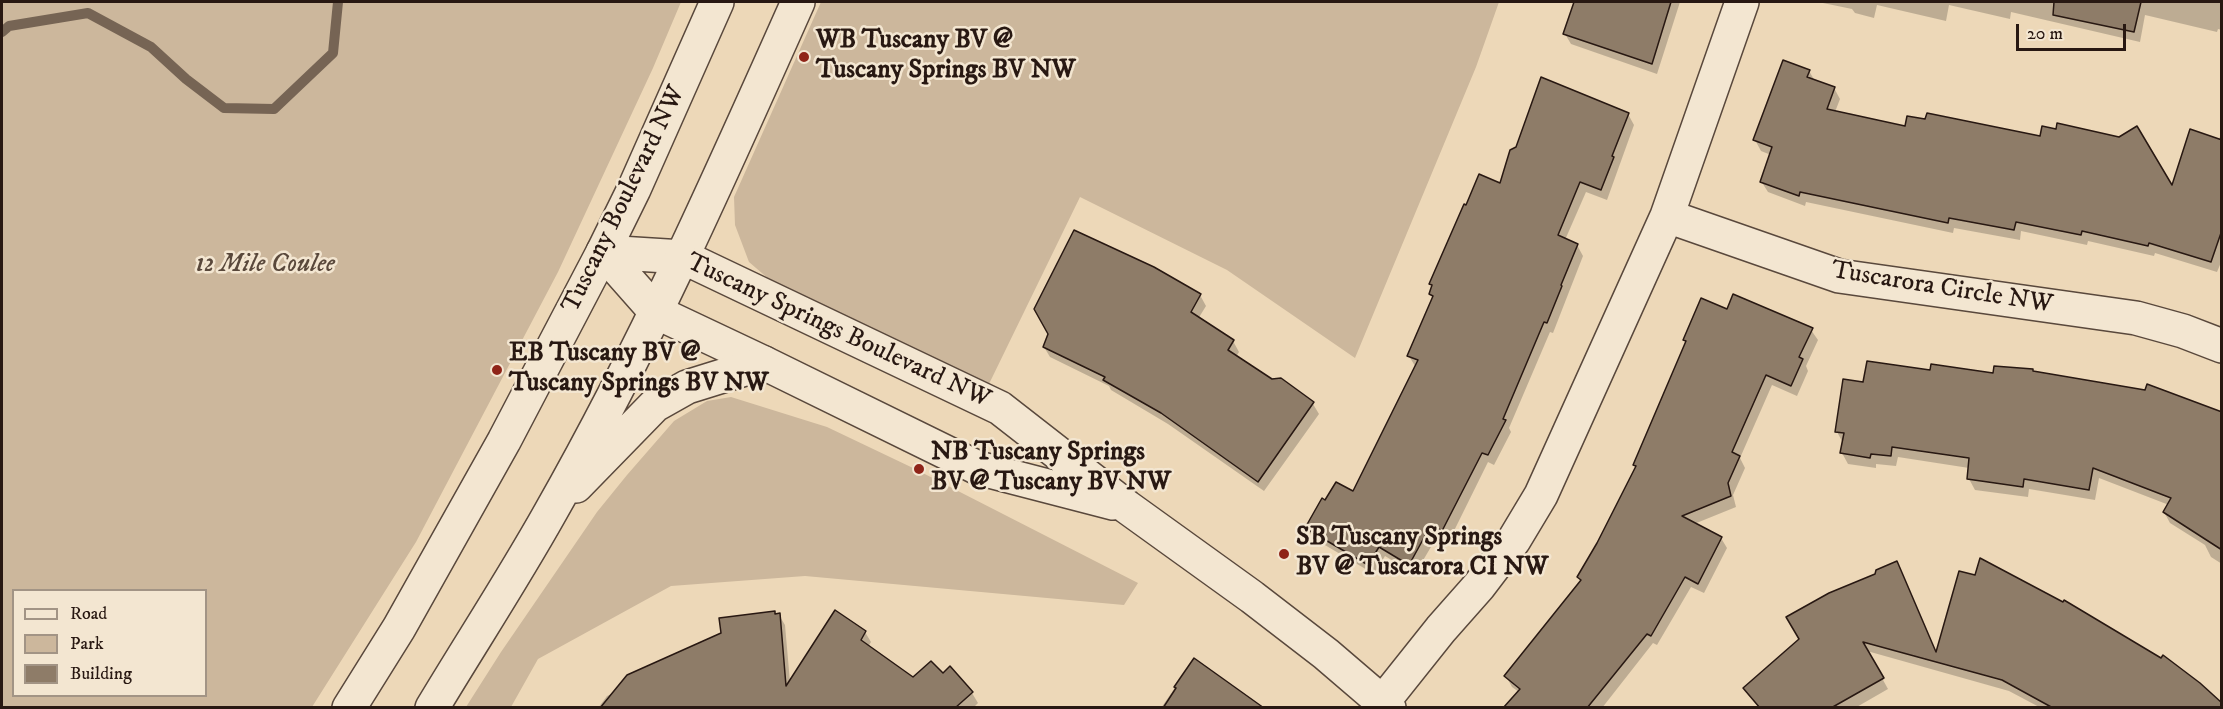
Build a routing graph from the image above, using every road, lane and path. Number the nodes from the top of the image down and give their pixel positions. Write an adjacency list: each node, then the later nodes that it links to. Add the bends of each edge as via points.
1 (717, 2): 5 (street, Tuscany Boulevard NW)
2 (798, 2): 6 (street)
3 (1742, 2): 4 (street)
4 (1667, 216): 8 (street, Tuscarora Circle NW, via 1839,276 2136,318); 12 (street, via 1541,495 1514,540)
5 (603, 252): 6 (street, Tuscany Springs Boulevard NW); 7 (street, Tuscany Springs Boulevard NW); 13 (street, Tuscany Boulevard NW, via 504,441 399,628)
6 (683, 257): 7 (street); 10 (street, Tuscany Springs Boulevard NW, via 1000,408)
7 (656, 312): 9 (street, Tuscany Springs Boulevard NW); 11 (street)
8 (2222, 346)
9 (764, 363): 10 (street, Tuscany Springs Boulevard NW, via 978,468); 11 (street, via 687,387 655,405)
10 (1126, 507): 12 (street, Tuscany Springs Boulevard NW, via 1262,604 1326,654)
11 (550, 513): 14 (street)
12 (1383, 706)
13 (349, 708)
14 (432, 708)

